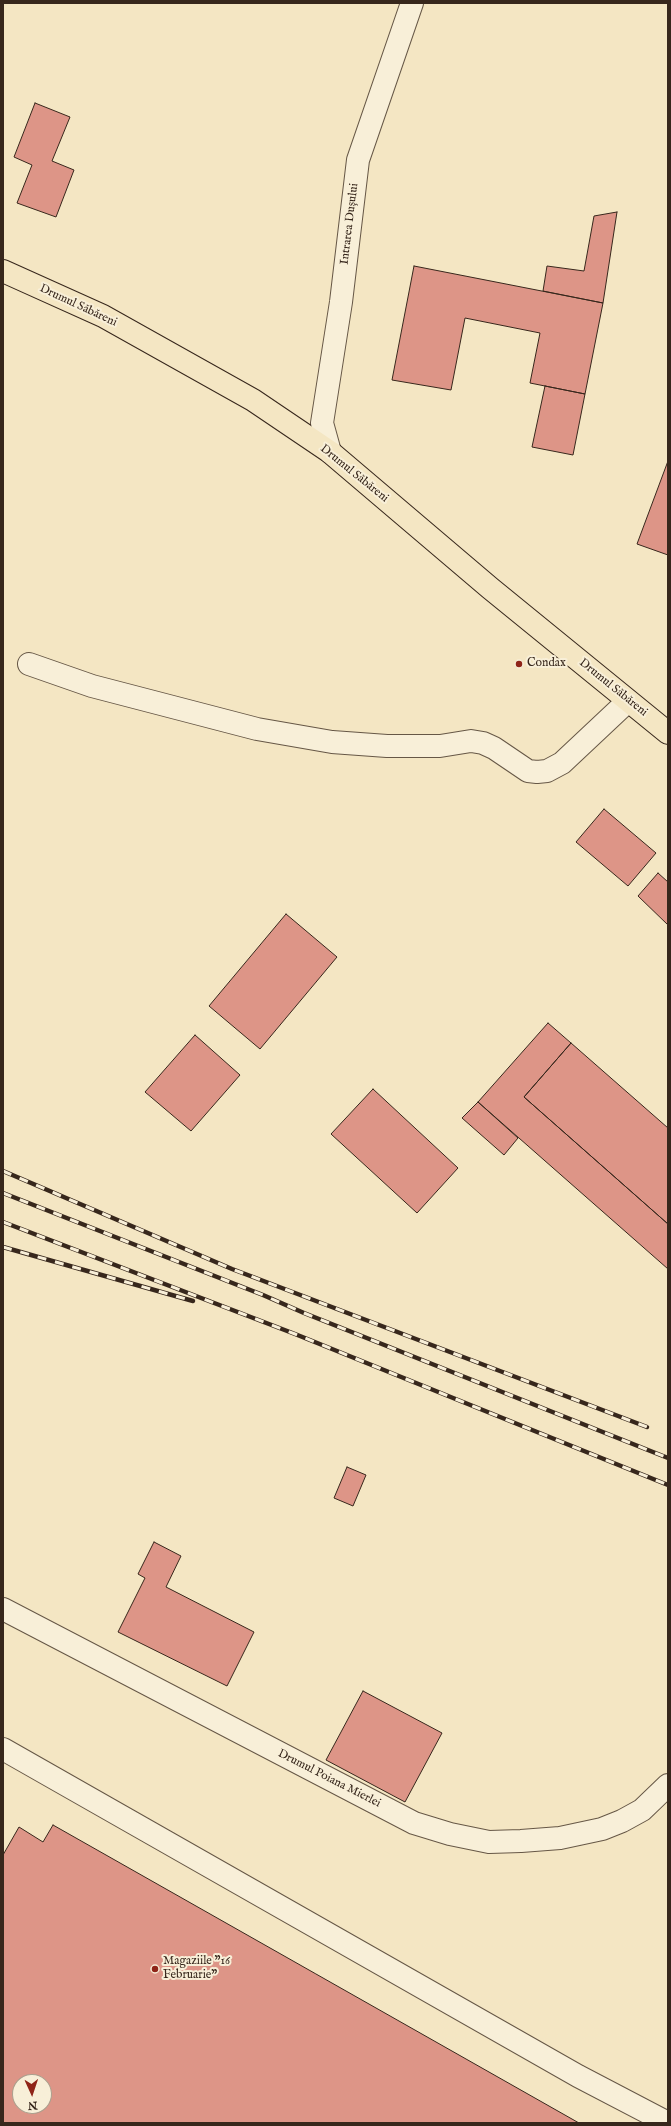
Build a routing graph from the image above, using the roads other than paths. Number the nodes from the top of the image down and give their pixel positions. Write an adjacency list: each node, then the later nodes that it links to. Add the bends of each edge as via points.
1 (412, 3): 3 (street, Intrarea Dușului, via 358,160 341,302 322,423)
2 (3, 271): 3 (main road, Drumul Săbăreni, via 103,316 253,400)
3 (330, 452): 5 (main road, Drumul Săbăreni)
4 (29, 664): 5 (street, via 92,686 257,729 332,742 386,746 440,746 471,741 483,743 528,771 538,772 547,771 562,763)
5 (628, 701): 6 (main road, Drumul Săbăreni)
6 (668, 733)
7 (3, 1609): 9 (street, Drumul Poiana Mierlei, via 414,1823 450,1834 488,1842 522,1842 588,1832 635,1814)
8 (3, 1749): 10 (street, via 578,2076)
9 (668, 1785)
10 (668, 2123)

